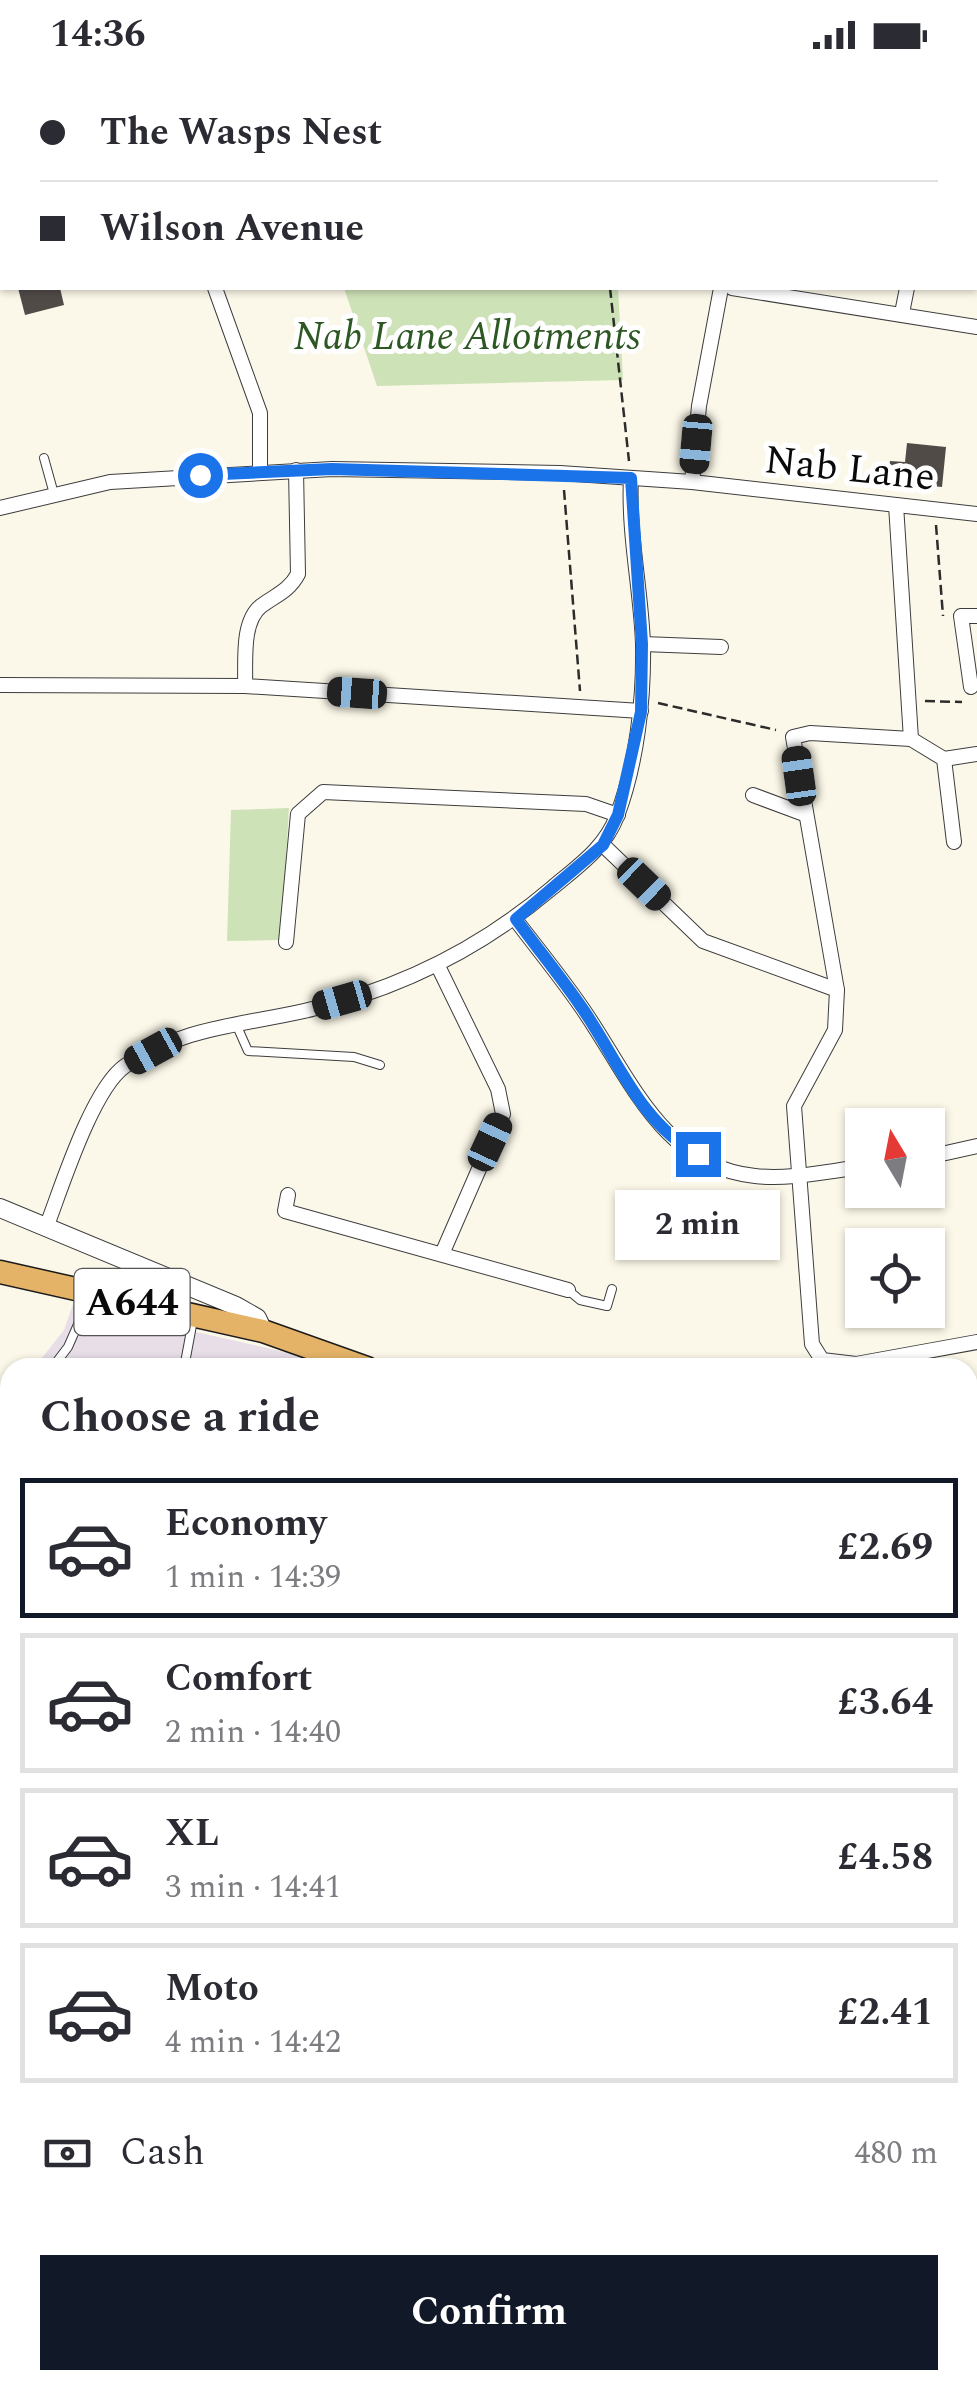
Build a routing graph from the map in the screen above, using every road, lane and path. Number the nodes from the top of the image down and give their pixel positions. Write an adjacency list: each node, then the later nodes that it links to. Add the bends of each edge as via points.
1 (216, 290): 10 (street, via 260,413)
2 (610, 290): 12 (path)
3 (721, 290): 13 (street)
4 (746, 290): 6 (street)
5 (906, 290): 6 (street)
6 (902, 313): 7 (street)
7 (977, 327)
8 (44, 458): 14 (lane)
9 (296, 470): 10 (street, Nab Lane); 11 (street, Nab Lane); 23 (street, via 298,574 290,588 256,610 248,626)
10 (260, 472): 14 (street, Nab Lane, via 125,480)
11 (563, 474): 12 (street, Nab Lane); 27 (path)
12 (631, 478): 13 (street, Nab Lane); 20 (street)
13 (692, 482): 15 (street, Nab Lane)
14 (54, 494): 16 (street, Nab Lane)
15 (896, 505): 17 (street, Nab Lane); 25 (street)
16 (0, 508)
17 (934, 509): 18 (street, Nab Lane); 19 (path, via 942,616)
18 (977, 514)
19 (969, 616): 24 (street)
20 (642, 644): 21 (street); 26 (street)
21 (721, 647)
22 (0, 685): 23 (street)
23 (245, 686): 27 (street)
24 (971, 686): 25 (path, via 972,702)
25 (909, 700): 29 (street)
26 (641, 707): 27 (street); 28 (path, via 736,718); 34 (street)
27 (581, 708)
28 (793, 737): 29 (street); 33 (street)
29 (912, 739): 31 (street)
30 (977, 754): 31 (street)
31 (944, 759): 35 (street)
32 (753, 795): 33 (street)
33 (804, 814): 40 (street)
34 (618, 815): 36 (street); 38 (street, via 586,804 324,792 298,814)
35 (954, 842)
36 (603, 845): 37 (street); 40 (street, via 703,941)
37 (516, 919): 39 (street); 46 (street, via 673,1140 753,1176)
38 (286, 942)
39 (438, 966): 41 (street, via 379,990); 50 (street, via 498,1089 503,1114)
40 (837, 990): 46 (street, via 834,1030 794,1106)
41 (236, 1024): 42 (lane, via 248,1051); 49 (street, via 185,1034 122,1068 85,1127)
42 (380, 1065)
43 (977, 1146): 44 (street)
44 (945, 1153)
45 (845, 1169): 46 (street)
46 (799, 1175): 61 (street, via 812,1344)
47 (288, 1195): 50 (street, via 286,1211)
48 (0, 1208): 49 (street)
49 (46, 1228): 56 (street, via 236,1306 257,1318)
50 (442, 1254): 53 (street)
51 (0, 1272): 54 (highway, A644)
52 (612, 1289): 53 (lane, via 606,1306)
53 (568, 1290)
54 (92, 1292): 55 (highway, A644); 58 (lane)
55 (193, 1316): 56 (highway, A644); 59 (lane)
56 (263, 1332): 60 (highway, A644)
57 (977, 1342): 62 (street)
58 (60, 1358)
59 (186, 1358)
60 (314, 1358)
61 (821, 1358)
62 (889, 1358)

